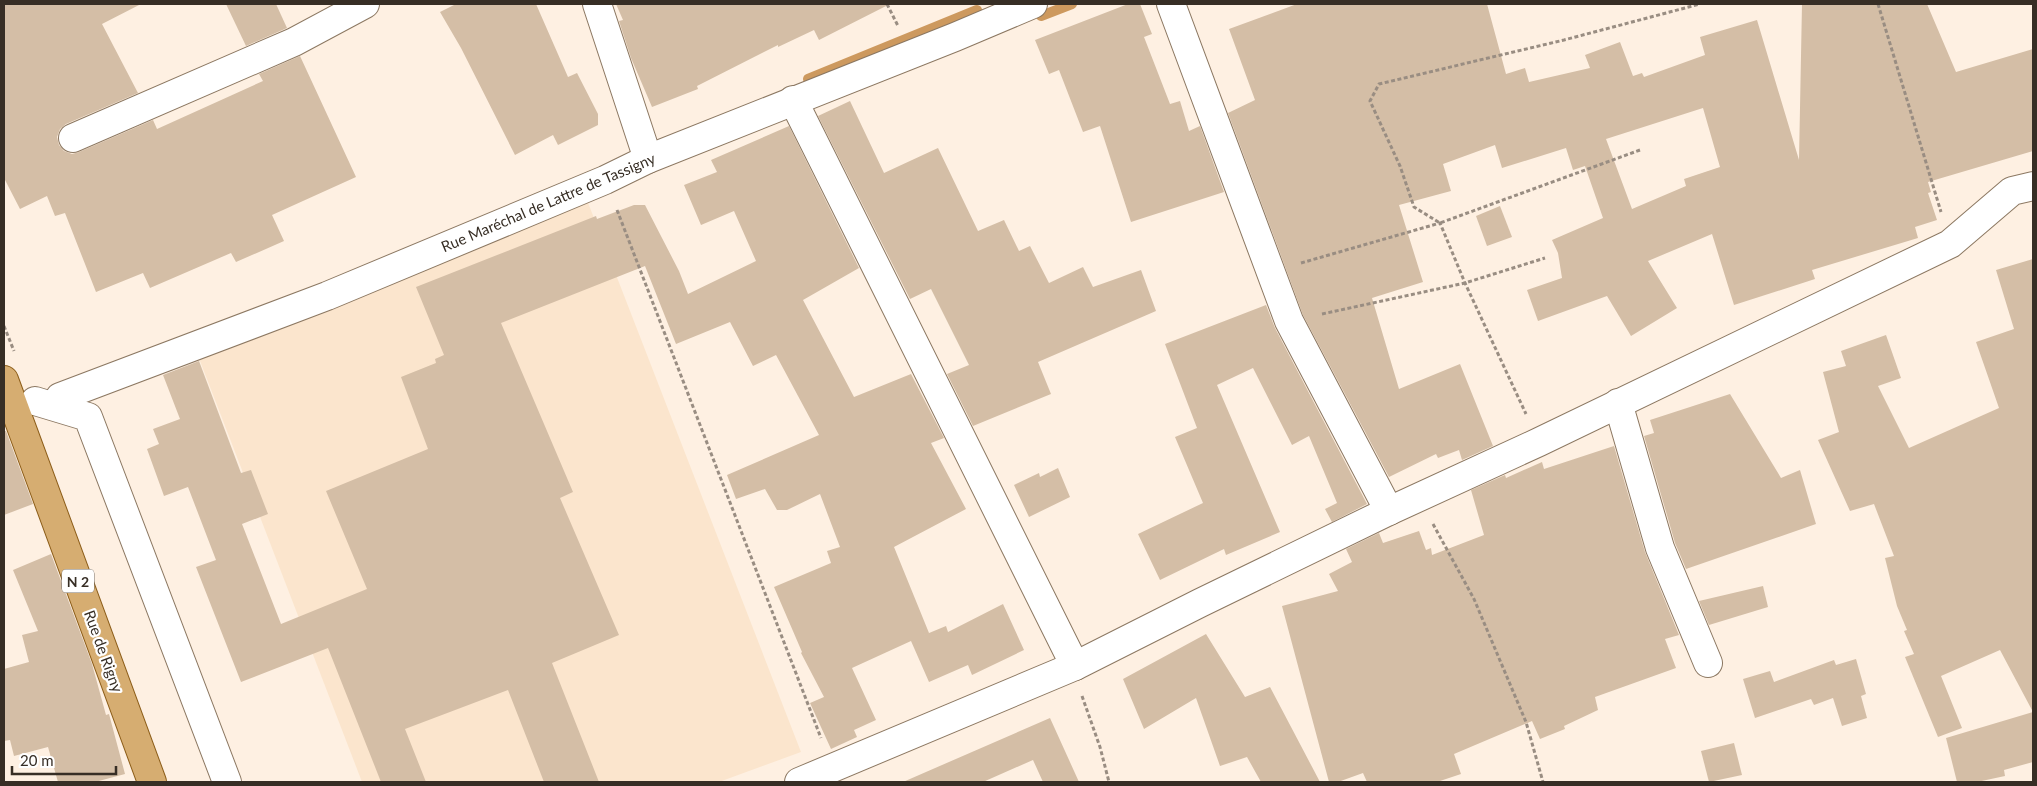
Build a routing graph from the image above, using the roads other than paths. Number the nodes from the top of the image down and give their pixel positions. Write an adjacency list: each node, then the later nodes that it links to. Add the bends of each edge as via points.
1 (365, 4): 6 (street, via 294,42)
2 (597, 4): 7 (street)
3 (1034, 4): 5 (street, Rue Maréchal de Lattre de Tassigny)
4 (1171, 4): 12 (street, via 1289,321)
5 (793, 100): 7 (street, Rue Maréchal de Lattre de Tassigny); 14 (street)
6 (73, 138)
7 (648, 159): 11 (street, Rue Maréchal de Lattre de Tassigny, via 327,296)
8 (2033, 186): 10 (street, via 2012,191 1950,244)
9 (4, 380): 11 (main road, Rue de Rigny / N 2)
10 (1618, 403): 12 (street); 13 (street, via 1660,548)
11 (29, 404): 15 (main road, Rue de Rigny / N 2); 16 (street, via 88,417)
12 (1389, 511): 14 (street)
13 (1708, 663)
14 (1075, 666): 17 (street)
15 (152, 782)
16 (227, 782)
17 (799, 782)

